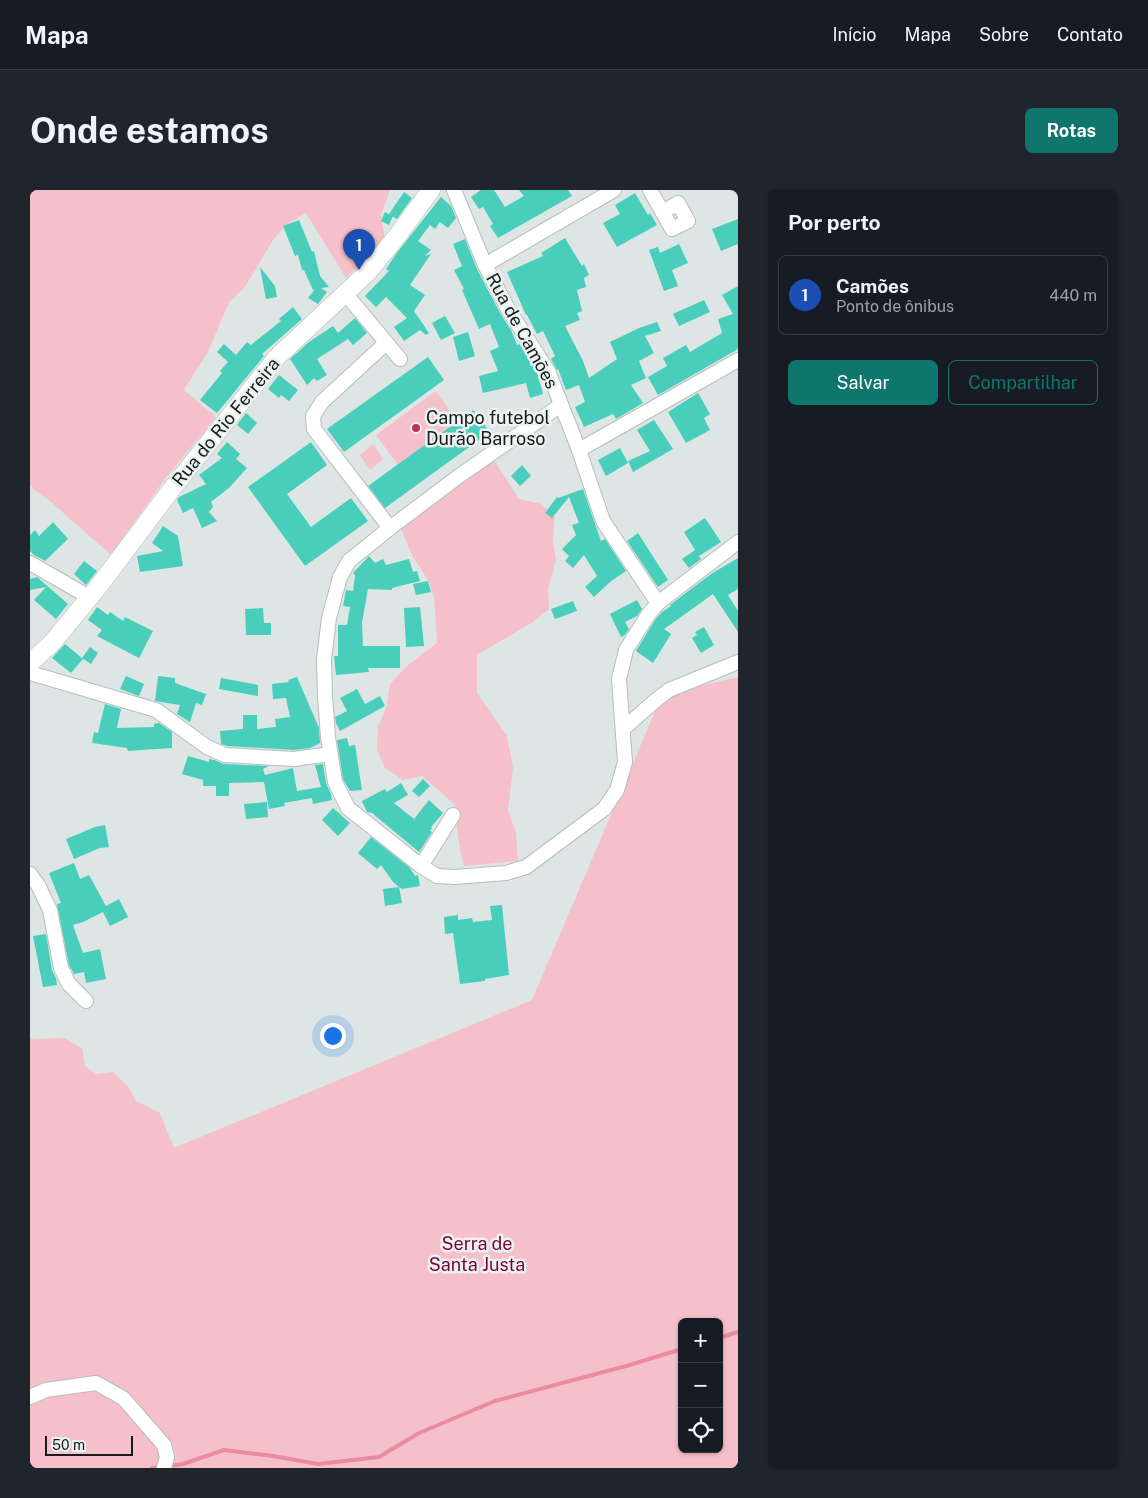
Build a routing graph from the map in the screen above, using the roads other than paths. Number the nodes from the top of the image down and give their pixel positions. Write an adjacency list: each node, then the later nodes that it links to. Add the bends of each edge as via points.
1 (432, 190): 7 (street, Rua do Rio Ferreira, via 367,273)
2 (454, 190): 6 (street, Rua de Camões)
3 (614, 190): 6 (street)
4 (650, 190): 5 (street)
5 (663, 212)
6 (486, 265): 11 (street, Rua de Camões, via 508,309 548,371)
7 (345, 293): 8 (street); 16 (street, Rua do Rio Ferreira, via 277,357)
8 (386, 343): 9 (street); 13 (street, via 322,402 313,416 314,429)
9 (400, 359)
10 (738, 360): 12 (street)
11 (561, 405): 12 (street, Rua de Camões); 13 (street)
12 (579, 450): 17 (street, Rua de Camões, via 603,521)
13 (390, 528): 22 (street, via 349,560 340,577 329,618 324,659)
14 (738, 542): 17 (street)
15 (30, 563): 16 (street)
16 (89, 597): 19 (street, Rua do Rio Ferreira, via 51,644)
17 (658, 603): 21 (street, via 626,650 619,679)
18 (738, 662): 21 (street, via 669,690)
19 (30, 663)
20 (30, 673): 22 (street, via 156,710 208,747 225,755 294,759)
21 (623, 729): 24 (street, via 625,762 617,790 604,808 526,867 506,874 455,877 437,876)
22 (330, 754): 24 (street, via 335,782 348,808)
23 (453, 815): 24 (street)
24 (421, 866)
25 (30, 874): 26 (street, via 50,910 61,968 69,984)
26 (86, 1001)
27 (30, 1397): 28 (street, via 46,1390 96,1383 123,1398 164,1445)
28 (165, 1462)

